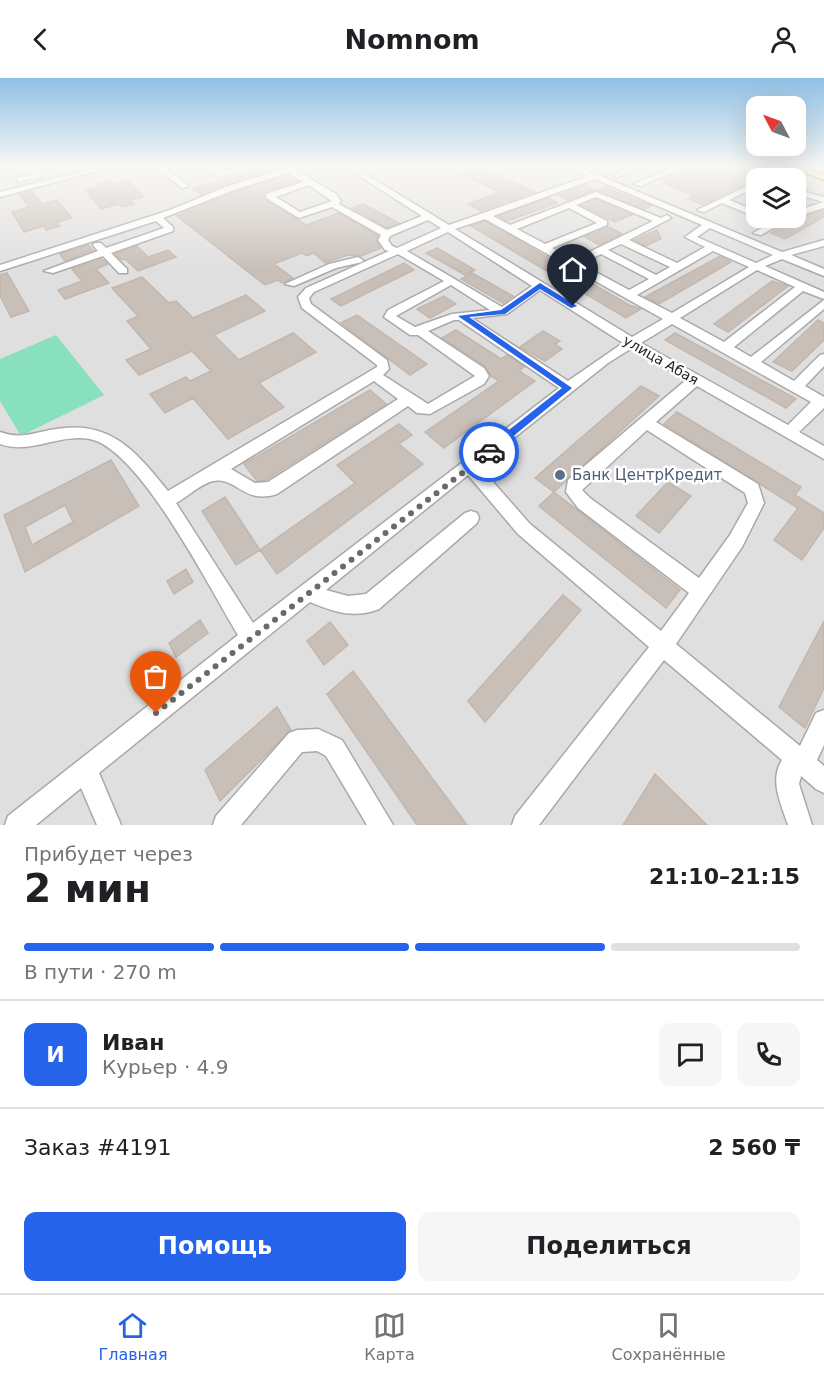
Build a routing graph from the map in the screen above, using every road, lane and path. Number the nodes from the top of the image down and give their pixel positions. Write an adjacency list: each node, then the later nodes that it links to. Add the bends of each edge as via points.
1 (199, 202): 22 (street)
2 (278, 202): 13 (street, via 299,215)
3 (336, 202): 13 (street)
4 (407, 202): 19 (street, улица Абая)
5 (521, 202): 20 (street)
6 (579, 202): 14 (street)
7 (618, 202): 23 (street)
8 (660, 202): 18 (street)
9 (681, 202): 17 (street)
10 (720, 202): 17 (street)
11 (725, 202): 15 (street)
12 (824, 202): 16 (street)
13 (333, 204): 30 (street)
14 (570, 205): 27 (street); 36 (street, via 604,223)
15 (746, 208)
16 (806, 209)
17 (701, 210): 21 (street)
18 (681, 212): 23 (street); 24 (street)
19 (430, 216): 25 (street, улица Абая); 30 (street)
20 (487, 216): 25 (street); 27 (street)
21 (718, 216)
22 (157, 218): 31 (street); 39 (street, via 170,229)
23 (661, 221): 32 (street)
24 (710, 224): 34 (street, via 690,237); 35 (street)
25 (450, 228): 37 (street); 52 (street, улица Абая)
26 (766, 228): 29 (street)
27 (508, 229): 36 (street)
28 (748, 229): 29 (street)
29 (758, 233): 35 (street)
30 (386, 234): 37 (street, via 383,240)
31 (92, 238): 39 (street); 41 (street)
32 (621, 240): 38 (street); 44 (street)
33 (824, 243): 35 (street)
34 (713, 247): 43 (street); 44 (street)
35 (784, 247): 43 (street); 48 (street)
36 (544, 248): 42 (street)
37 (393, 249): 50 (street); 51 (street, via 333,266); 65 (street, via 303,297 306,306 383,363 383,369)
38 (599, 249): 42 (street); 49 (street)
39 (104, 252): 46 (street); 47 (street)
40 (0, 256): 41 (street)
41 (12, 264): 45 (street)
42 (573, 264): 54 (street)
43 (757, 266): 53 (street); 59 (street)
44 (677, 267): 49 (street)
45 (0, 268)
46 (49, 271)
47 (123, 271)
48 (824, 273)
49 (656, 279): 54 (street)
50 (449, 282): 57 (street); 60 (street, via 389,315 410,331)
51 (290, 284)
52 (540, 285): 57 (street); 61 (street, улица Абая)
53 (803, 286): 55 (street); 62 (street)
54 (627, 296): 59 (street)
55 (824, 296)
56 (824, 303): 64 (street)
57 (503, 312): 58 (street)
58 (462, 316): 60 (street); 67 (street)
59 (669, 318): 61 (street); 62 (street)
60 (419, 330): 69 (street, via 482,376 435,408 422,409)
61 (632, 343): 66 (street, улица Абая); 67 (street)
62 (724, 348): 64 (street)
63 (824, 358): 68 (street)
64 (751, 364): 68 (street)
65 (375, 375): 69 (street); 76 (street)
66 (695, 380): 71 (street); 72 (street, улица Абая)
67 (568, 388): 75 (street)
68 (795, 388): 70 (street)
69 (408, 399): 76 (street, via 271,489 253,490 230,476)
70 (822, 402): 72 (street)
71 (646, 423): 79 (street, via 752,489 756,503 749,518); 79 (street, via 574,485 574,492)
72 (789, 433): 74 (street, улица Абая)
73 (0, 438): 77 (street, via 21,445 66,432 93,432 116,442)
74 (824, 453)
75 (469, 467): 80 (street); 82 (street, via 524,529)
76 (210, 474): 77 (street)
77 (166, 501): 81 (street)
78 (471, 518): 80 (street, via 372,602 359,608)
79 (700, 590): 82 (street)
80 (308, 592): 81 (street)
81 (250, 637): 85 (street)
82 (664, 644): 84 (street); 91 (street)
83 (824, 722): 84 (street)
84 (803, 764): 86 (street); 92 (street, via 789,769 787,784)
85 (86, 771): 87 (street); 88 (street)
86 (824, 781)
87 (106, 823)
88 (17, 825)
89 (225, 825): 90 (street, via 297,741 318,740 334,748)
90 (381, 825)
91 (524, 825)
92 (800, 825)

